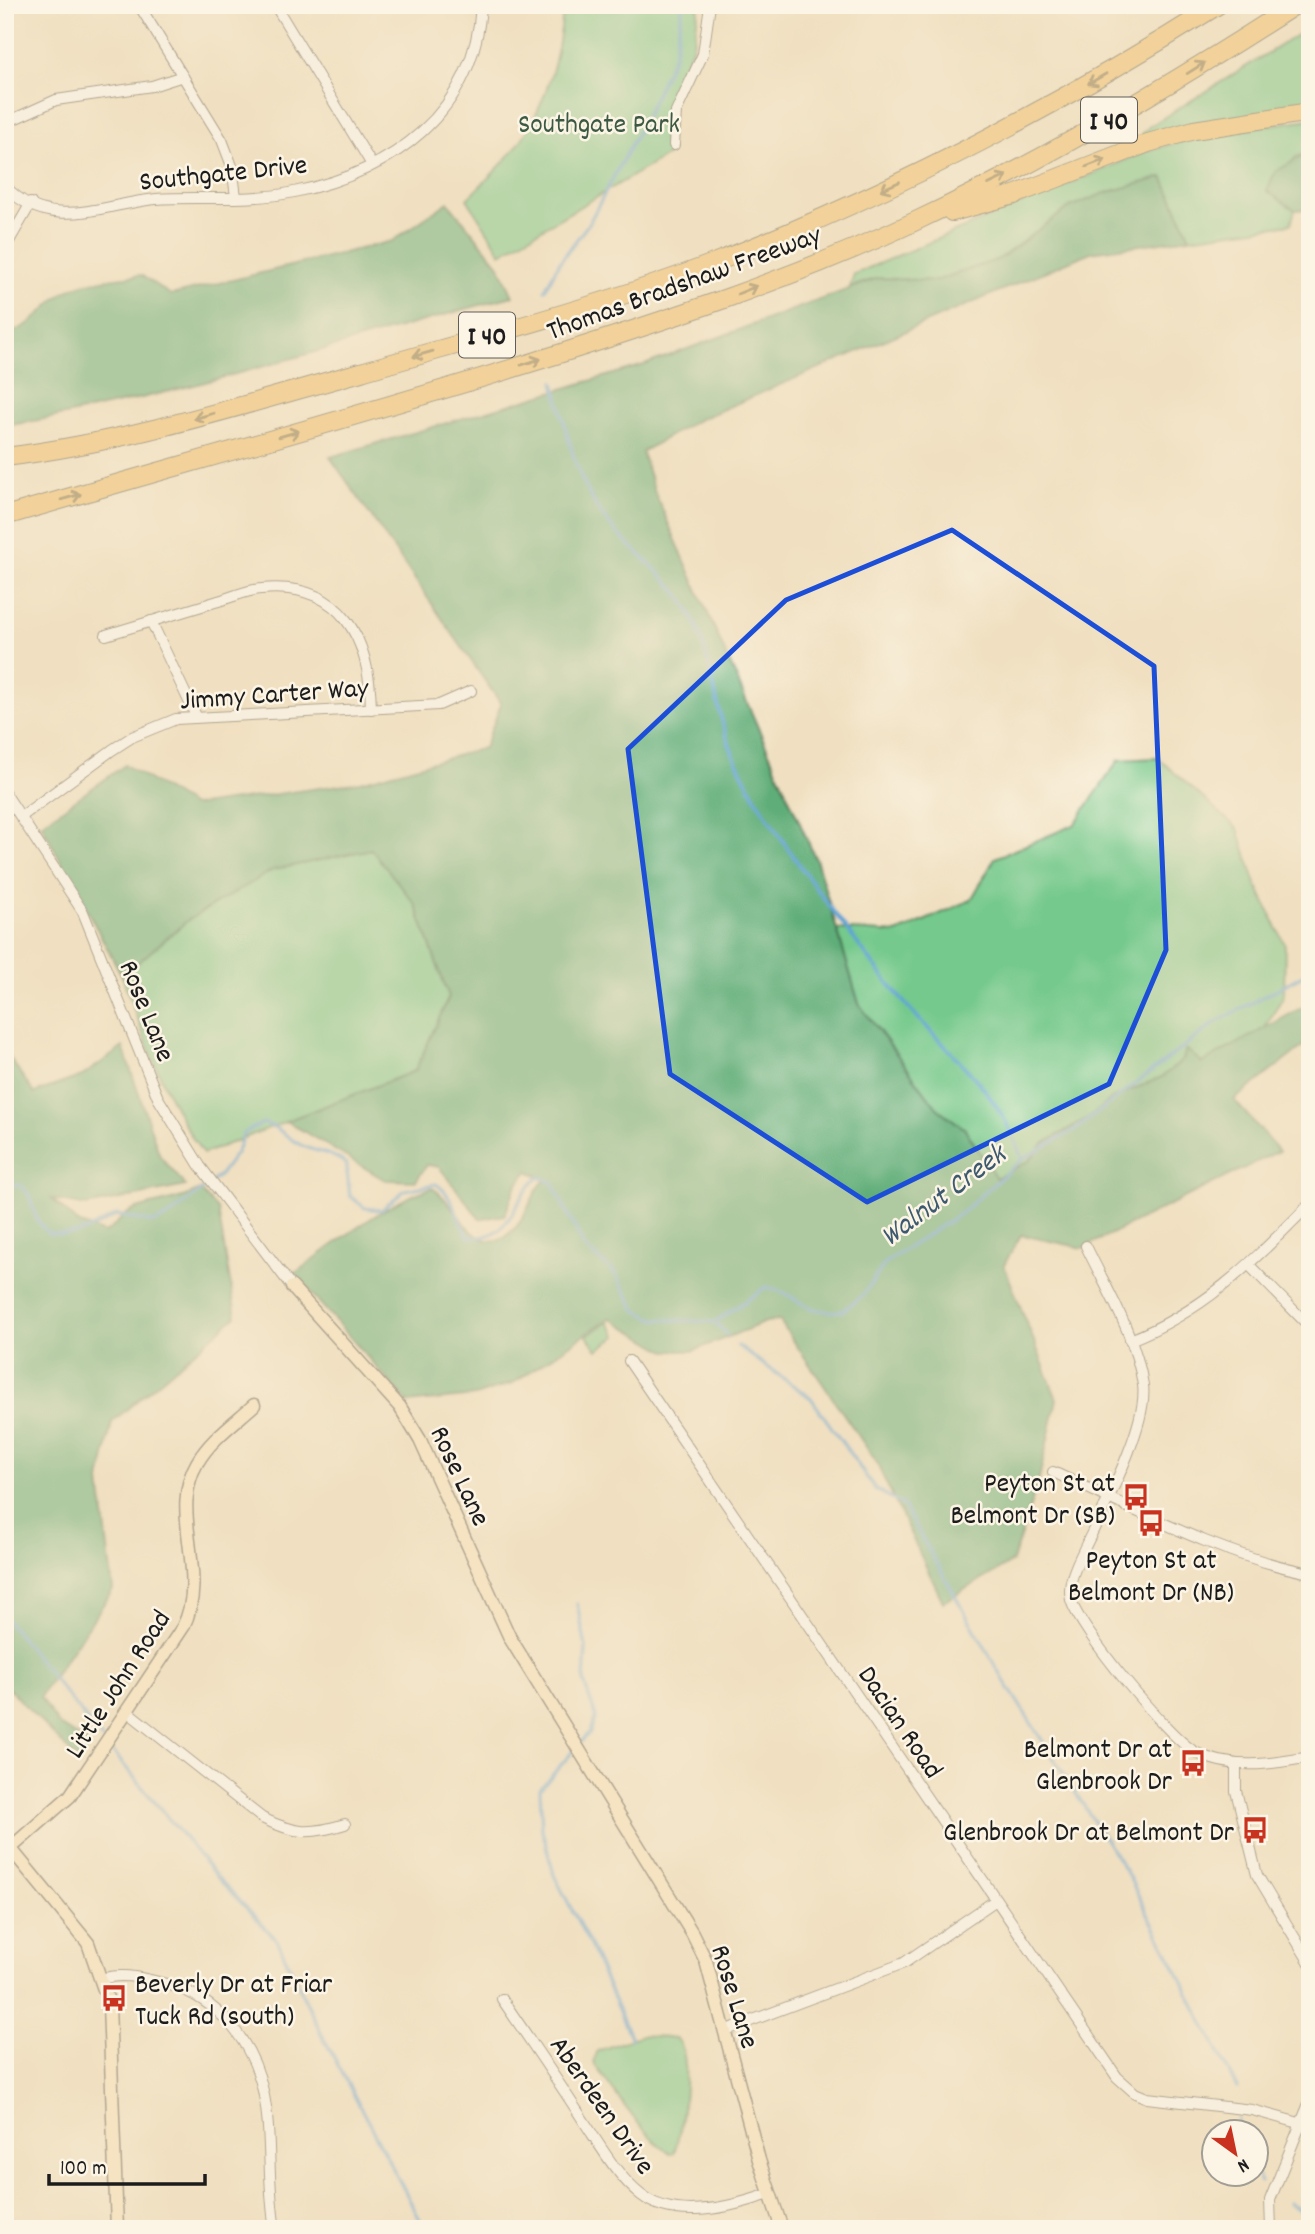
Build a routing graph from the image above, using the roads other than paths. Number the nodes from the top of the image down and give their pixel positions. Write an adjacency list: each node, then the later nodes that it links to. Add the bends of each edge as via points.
1 (139, 5): 7 (street)
2 (275, 5): 11 (street)
3 (481, 5): 11 (street, Southgate Drive, via 469,62 447,105 410,144)
4 (710, 5): 10 (street, via 703,54 676,112)
5 (1218, 5): 17 (highway, Thomas Bradshaw Freeway / I 40, one-way to 17, via 1076,92 952,158 710,264 550,317 145,433)
6 (1295, 5): 15 (highway, Thomas Bradshaw Freeway / I 40, one-way to 6, via 1030,165 1160,91)
7 (183, 76): 9 (street, via 152,86 56,100); 13 (street, via 228,152)
8 (1310, 112): 15 (highway, one-way to 8, via 1014,195 1194,130)
9 (5, 123)
10 (674, 145)
11 (372, 165): 13 (street, Southgate Drive, via 293,193)
12 (5, 186): 14 (street, Southgate Drive)
13 (236, 197): 14 (street, Southgate Drive, via 157,199 75,214 47,211)
14 (31, 203): 16 (street)
15 (915, 222): 18 (highway, Thomas Bradshaw Freeway / I 40, one-way to 15, via 574,349 710,305)
16 (5, 248)
17 (5, 457)
18 (5, 516)
19 (151, 621): 20 (street); 22 (street, via 259,589 299,590 342,615 354,629 371,681); 23 (street)
20 (106, 635)
21 (471, 691): 22 (street, Jimmy Carter Way, via 439,705)
22 (371, 709): 23 (street, Jimmy Carter Way)
23 (195, 716): 25 (street, Jimmy Carter Way, via 132,737)
24 (5, 793): 25 (street, Rose Lane)
25 (22, 816): 29 (street, Rose Lane, via 83,912 158,1098 200,1166)
26 (1310, 1204): 28 (street)
27 (1086, 1246): 31 (street)
28 (1249, 1265): 30 (street); 31 (street, via 1186,1314)
29 (292, 1287): 46 (street, Rose Lane, via 400,1407 420,1440 510,1638 692,1933 706,1961)
30 (1310, 1327)
31 (1130, 1340): 35 (street, via 1143,1385 1142,1407)
32 (629, 1361): 42 (street, Dacian Road)
33 (254, 1405): 37 (street, Little John Road, via 211,1444 192,1472 187,1500 195,1584 191,1608 183,1628)
34 (1053, 1472): 35 (street)
35 (1107, 1496): 36 (street, via 1275,1566); 39 (street, via 1070,1584 1072,1601 1088,1630 1162,1723 1195,1752)
36 (1310, 1573)
37 (128, 1712): 40 (street, via 262,1818 287,1830 317,1833); 41 (street, Little John Road, via 70,1796)
38 (1310, 1757): 39 (street)
39 (1236, 1765): 43 (street, via 1236,1791 1257,1875)
40 (345, 1824)
41 (7, 1848): 44 (street, via 88,1943)
42 (996, 1900): 46 (street, via 904,1963); 48 (street, Dacian Road, via 1117,2077 1135,2094 1252,2110)
43 (1309, 1960)
44 (102, 1979): 50 (street, via 110,2004); 51 (street, via 127,1977 178,1987 221,2014 240,2036 265,2087)
45 (502, 1999): 49 (street, Aberdeen Drive, via 607,2155 642,2196 668,2206 702,2210)
46 (724, 2031): 49 (street, Rose Lane)
47 (1310, 2101): 48 (street)
48 (1305, 2125): 53 (street, via 1270,2200)
49 (769, 2194): 52 (street, Rose Lane)
50 (117, 2229)
51 (275, 2229)
52 (782, 2229)
53 (1271, 2229)

